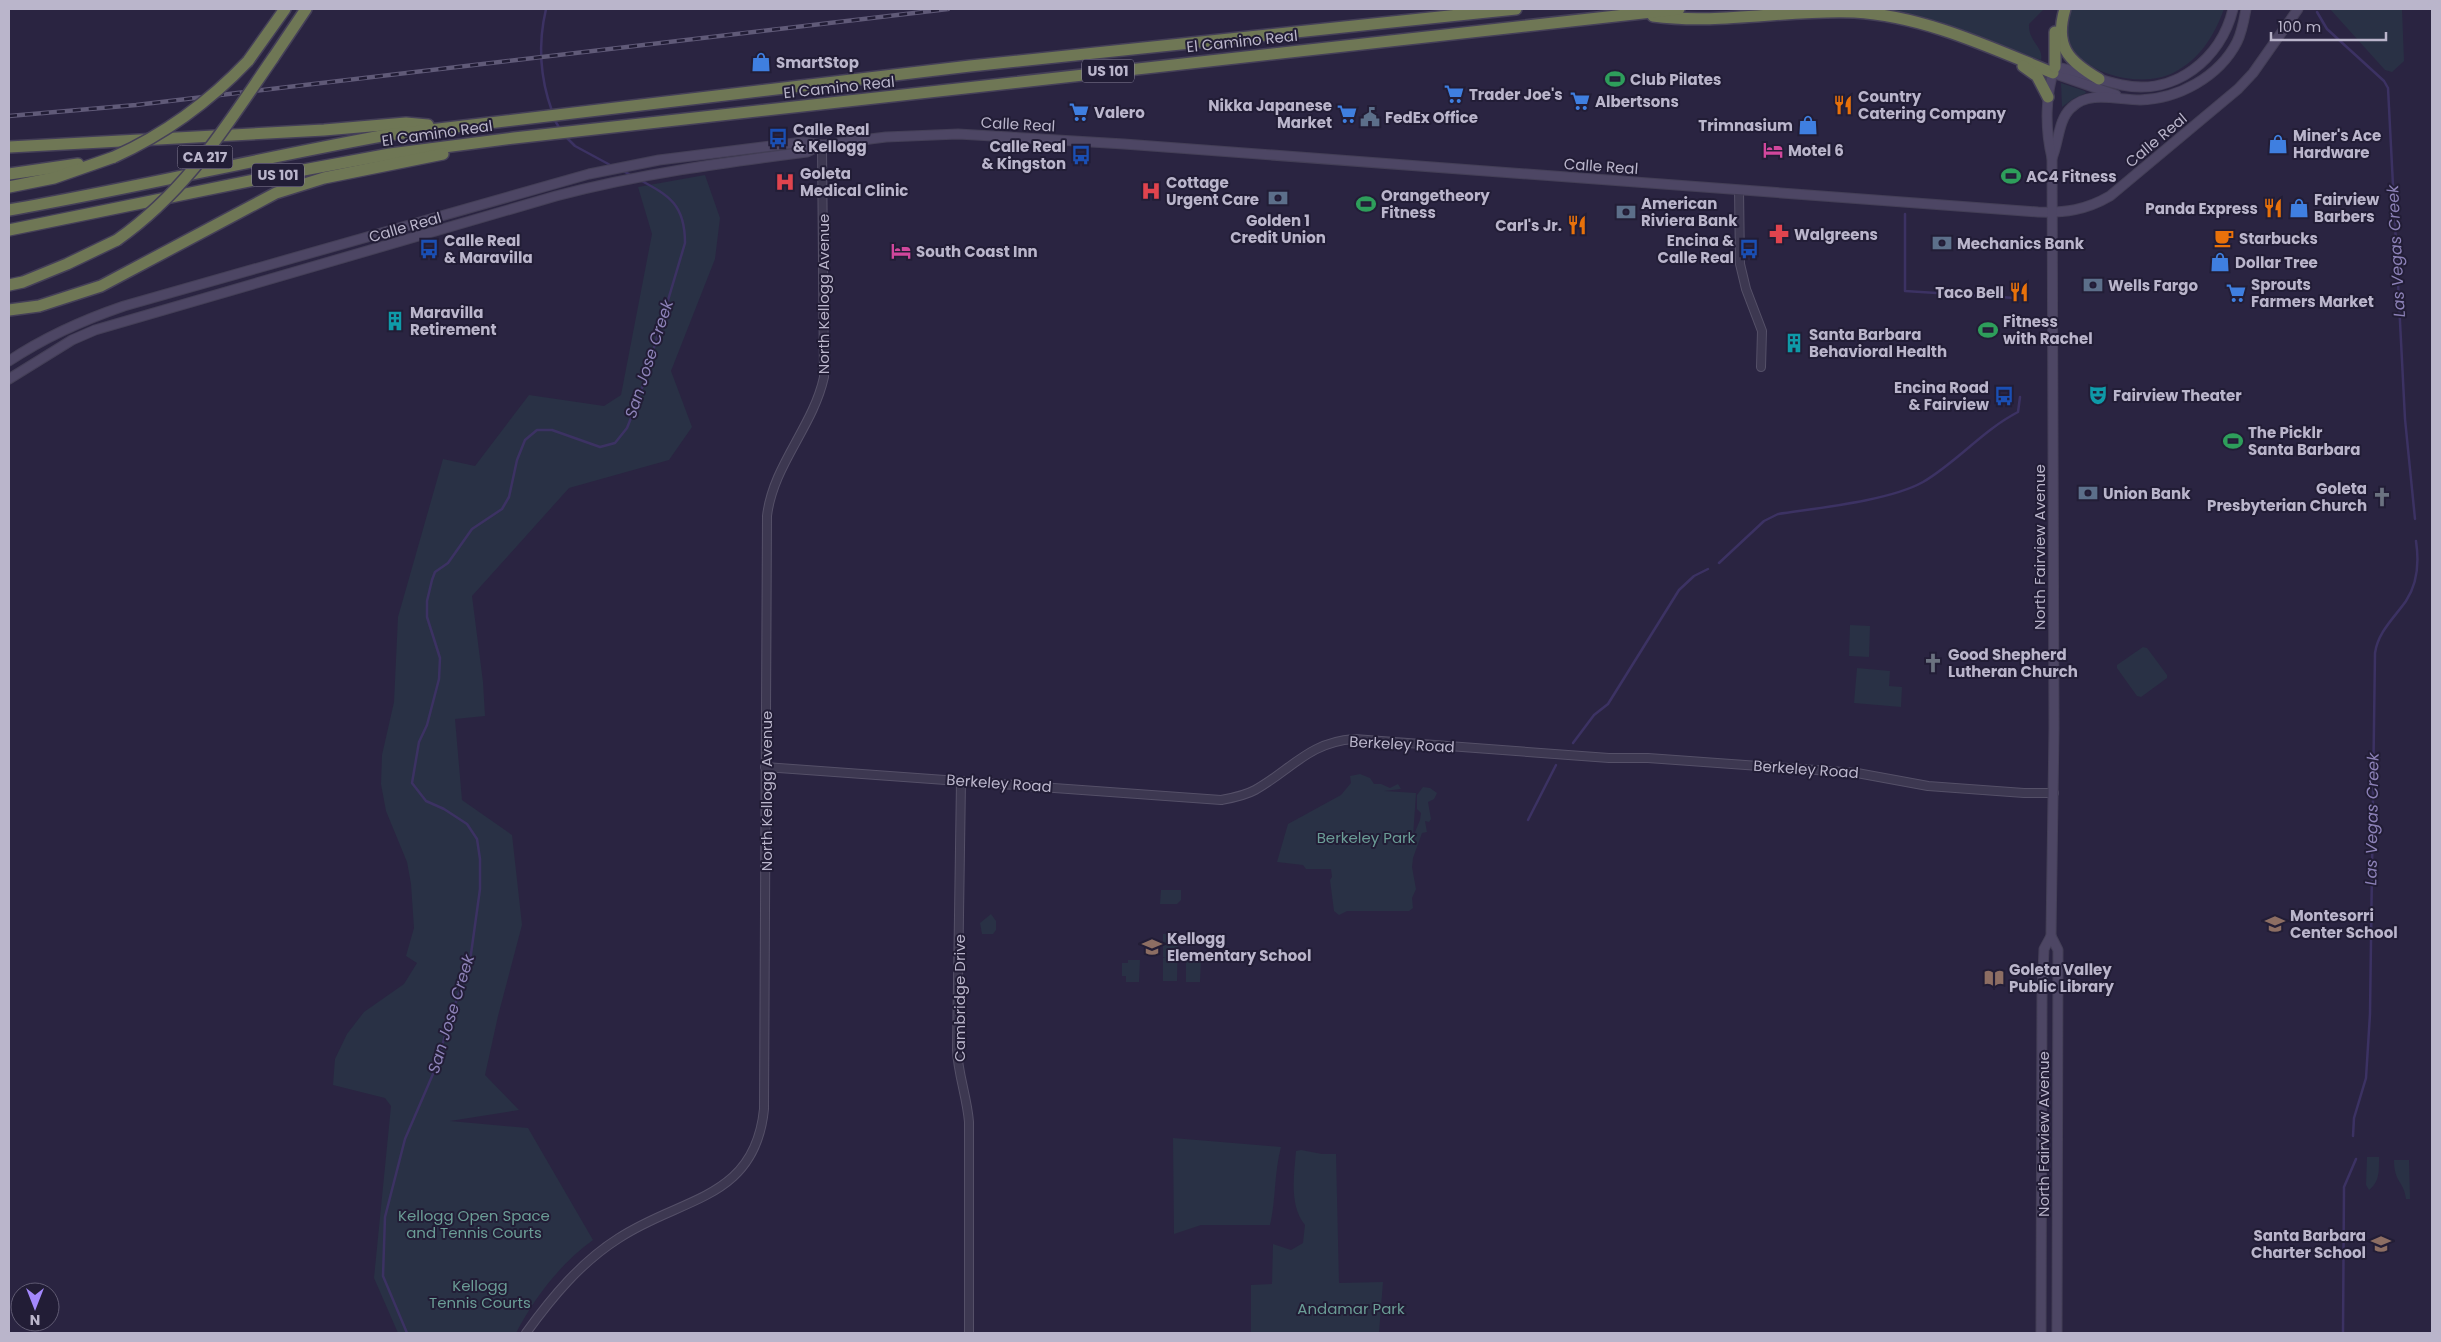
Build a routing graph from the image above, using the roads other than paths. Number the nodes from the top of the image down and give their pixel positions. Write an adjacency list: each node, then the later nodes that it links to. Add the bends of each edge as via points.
1 (285, 9): 19 (highway, CA 217, bridge, via 248,61 206,101 175,124)
2 (306, 9): 27 (highway, CA 217, bridge, via 197,167 158,208 117,240 68,264)
3 (1516, 9): 15 (highway, El Camino Real / US 101, via 970,66)
4 (1679, 9): 9 (highway, El Camino Real / US 101)
5 (2063, 9): 11 (highway, via 2056,23); 12 (highway, via 2061,35 2065,49 2076,64)
6 (2234, 9): 12 (main road, via 2214,50 2183,76 2164,84 2140,87)
7 (2246, 9): 14 (main road, North Fairview Avenue, via 2237,41 2223,61 2205,77 2167,96)
8 (2298, 9): 25 (main road, Calle Real, via 2238,89 2123,186 2086,208)
9 (1631, 13): 10 (highway, via 1670,18 1854,12 1896,17); 16 (highway, El Camino Real / US 101)
10 (1939, 29): 11 (highway); 13 (highway, via 2028,68 2037,76)
11 (2054, 70): 12 (main road); 13 (main road, North Fairview Avenue); 14 (main road, North Fairview Avenue)
12 (2099, 79)
13 (2048, 97): 20 (main road, North Fairview Avenue, via 2048,136)
14 (2126, 99): 20 (main road, North Fairview Avenue, via 2091,98 2075,105 2067,112)
15 (447, 128): 18 (highway, via 406,123); 24 (highway, El Camino Real / US 101, via 295,152)
16 (514, 138): 26 (highway, El Camino Real / US 101, via 390,154 307,169); 30 (highway, via 296,186 260,201 101,286 39,306)
17 (822, 145): 23 (main road, Calle Real, via 886,137 958,134); 31 (main road, Calle Real, via 803,142 639,163 589,174 124,306 42,340); 33 (main road, Calle Real, via 807,152 656,172 610,182 95,330 72,340); 34 (street, North Kellogg Avenue, via 824,377 812,414 777,476 769,502)
18 (9, 147)
19 (114, 158): 21 (highway); 22 (highway, via 54,178)
20 (2052, 158): 25 (main road, North Fairview Avenue)
21 (9, 174)
22 (9, 187)
23 (1739, 190): 25 (main road, Calle Real); 32 (street, via 1740,264 1762,331)
24 (9, 210)
25 (2052, 212): 36 (main road, North Fairview Avenue)
26 (9, 230)
27 (45, 271): 28 (highway); 29 (highway)
28 (9, 277)
29 (9, 285)
30 (9, 310)
31 (9, 361)
32 (1761, 367)
33 (9, 379)
34 (765, 767): 35 (street, Berkeley Road); 38 (street, North Kellogg Avenue, via 764,1109 756,1146 745,1166 720,1188 620,1237 592,1257 550,1300)
35 (961, 780): 36 (street, Berkeley Road, via 1221,800 1253,792 1305,753 1323,745 1354,739 1848,772 1923,785); 39 (street, Cambridge Drive, via 957,1050 969,1122)
36 (2054, 793): 37 (main road, North Fairview Avenue)
37 (2051, 936): 40 (main road, North Fairview Avenue, via 2044,949 2042,996); 41 (main road, North Fairview Avenue, via 2058,950)
38 (526, 1333)
39 (969, 1333)
40 (2042, 1333)
41 (2058, 1333)

